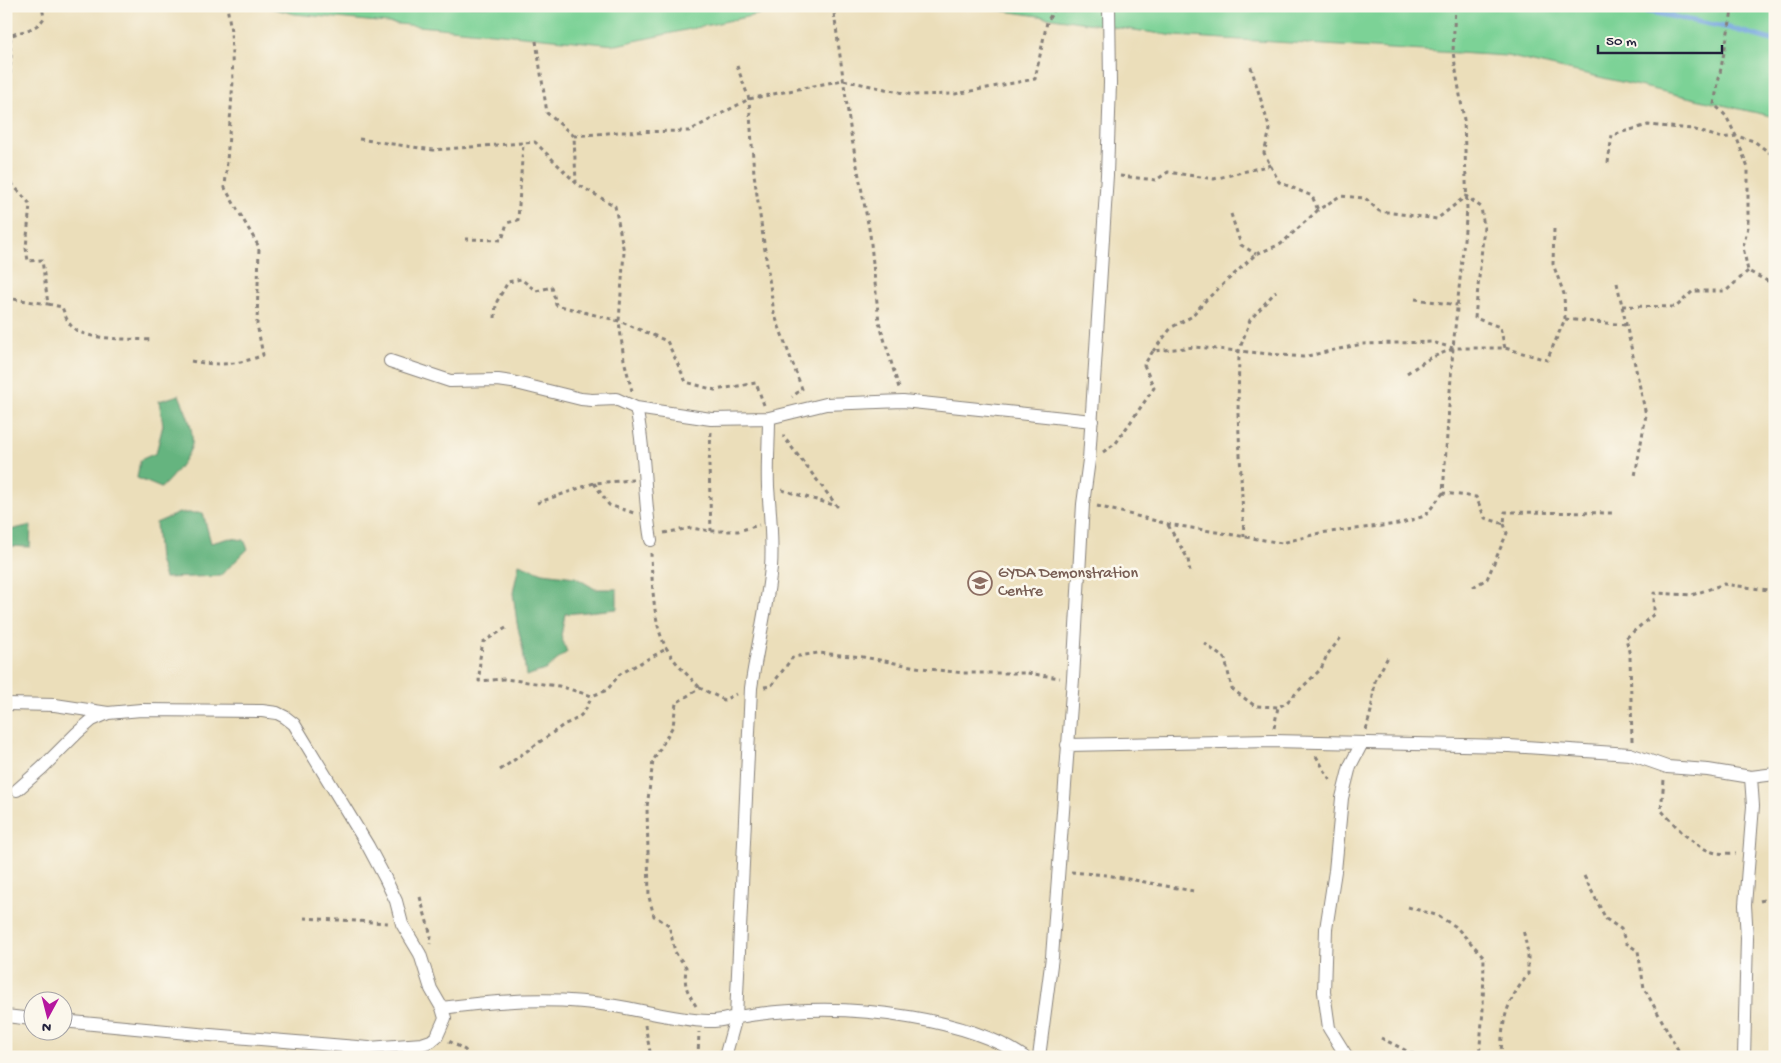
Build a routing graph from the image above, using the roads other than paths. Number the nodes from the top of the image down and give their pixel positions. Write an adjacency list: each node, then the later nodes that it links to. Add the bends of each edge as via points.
1 (1108, 6): 5 (street, via 1107,175)
2 (390, 361): 3 (street, via 450,380 512,382 581,399 616,399)
3 (636, 408): 4 (street, via 711,419); 6 (street)
4 (769, 418): 5 (street, via 826,404 903,401); 16 (street, via 771,566 751,688)
5 (1092, 421): 10 (street, via 1083,504)
6 (651, 540)
7 (6, 704): 8 (street, via 55,705)
8 (108, 713): 13 (street, via 92,720); 14 (street, via 141,710 262,711 277,713 294,724 368,846 396,901 402,924 420,954 431,989)
9 (1362, 743): 10 (street, via 1272,741); 12 (street, via 1509,746 1630,754 1667,767); 22 (street, via 1350,766 1342,798 1326,929 1324,992 1330,1028)
10 (1067, 745): 21 (street, via 1052,956)
11 (1775, 774): 12 (street)
12 (1751, 777): 23 (street, via 1754,806 1745,906)
13 (17, 790)
14 (442, 1008): 16 (street, via 481,1002 554,1000 615,1006 704,1021); 18 (street, via 445,1018 437,1036 431,1041 369,1048)
15 (6, 1016): 17 (street)
16 (736, 1017): 19 (street); 20 (street, via 828,1009 872,1012 955,1026 1009,1046)
17 (22, 1018)
18 (72, 1022)
19 (725, 1057)
20 (1024, 1057)
21 (1039, 1057)
22 (1347, 1057)
23 (1744, 1057)

